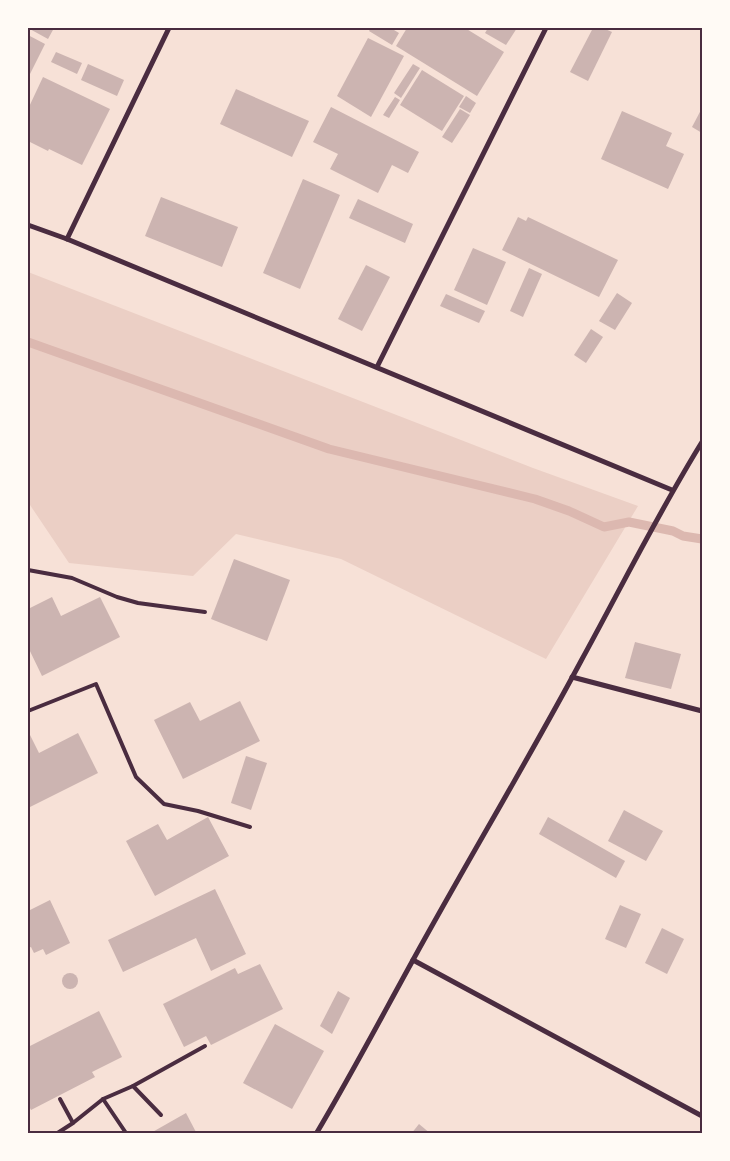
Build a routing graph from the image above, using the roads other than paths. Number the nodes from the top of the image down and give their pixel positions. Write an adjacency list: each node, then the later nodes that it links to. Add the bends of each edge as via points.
1 (169, 28): 4 (street)
2 (546, 28): 5 (street)
3 (28, 226): 4 (street)
4 (67, 239): 5 (street)
5 (377, 367): 7 (street)
6 (702, 442): 7 (street)
7 (672, 490): 10 (street)
8 (28, 570): 9 (lane, via 72,578 117,598 138,603)
9 (205, 612)
10 (572, 677): 12 (street); 14 (street)
11 (28, 711): 13 (lane, via 96,684 136,777 164,804)
12 (702, 711)
13 (250, 827)
14 (413, 960): 20 (street); 24 (street)
15 (205, 1046): 16 (lane)
16 (133, 1086): 18 (lane); 19 (lane)
17 (60, 1099): 21 (lane)
18 (104, 1099): 21 (lane); 22 (lane)
19 (161, 1115)
20 (702, 1116)
21 (73, 1123): 23 (lane)
22 (126, 1133)
23 (56, 1134)
24 (316, 1134)

